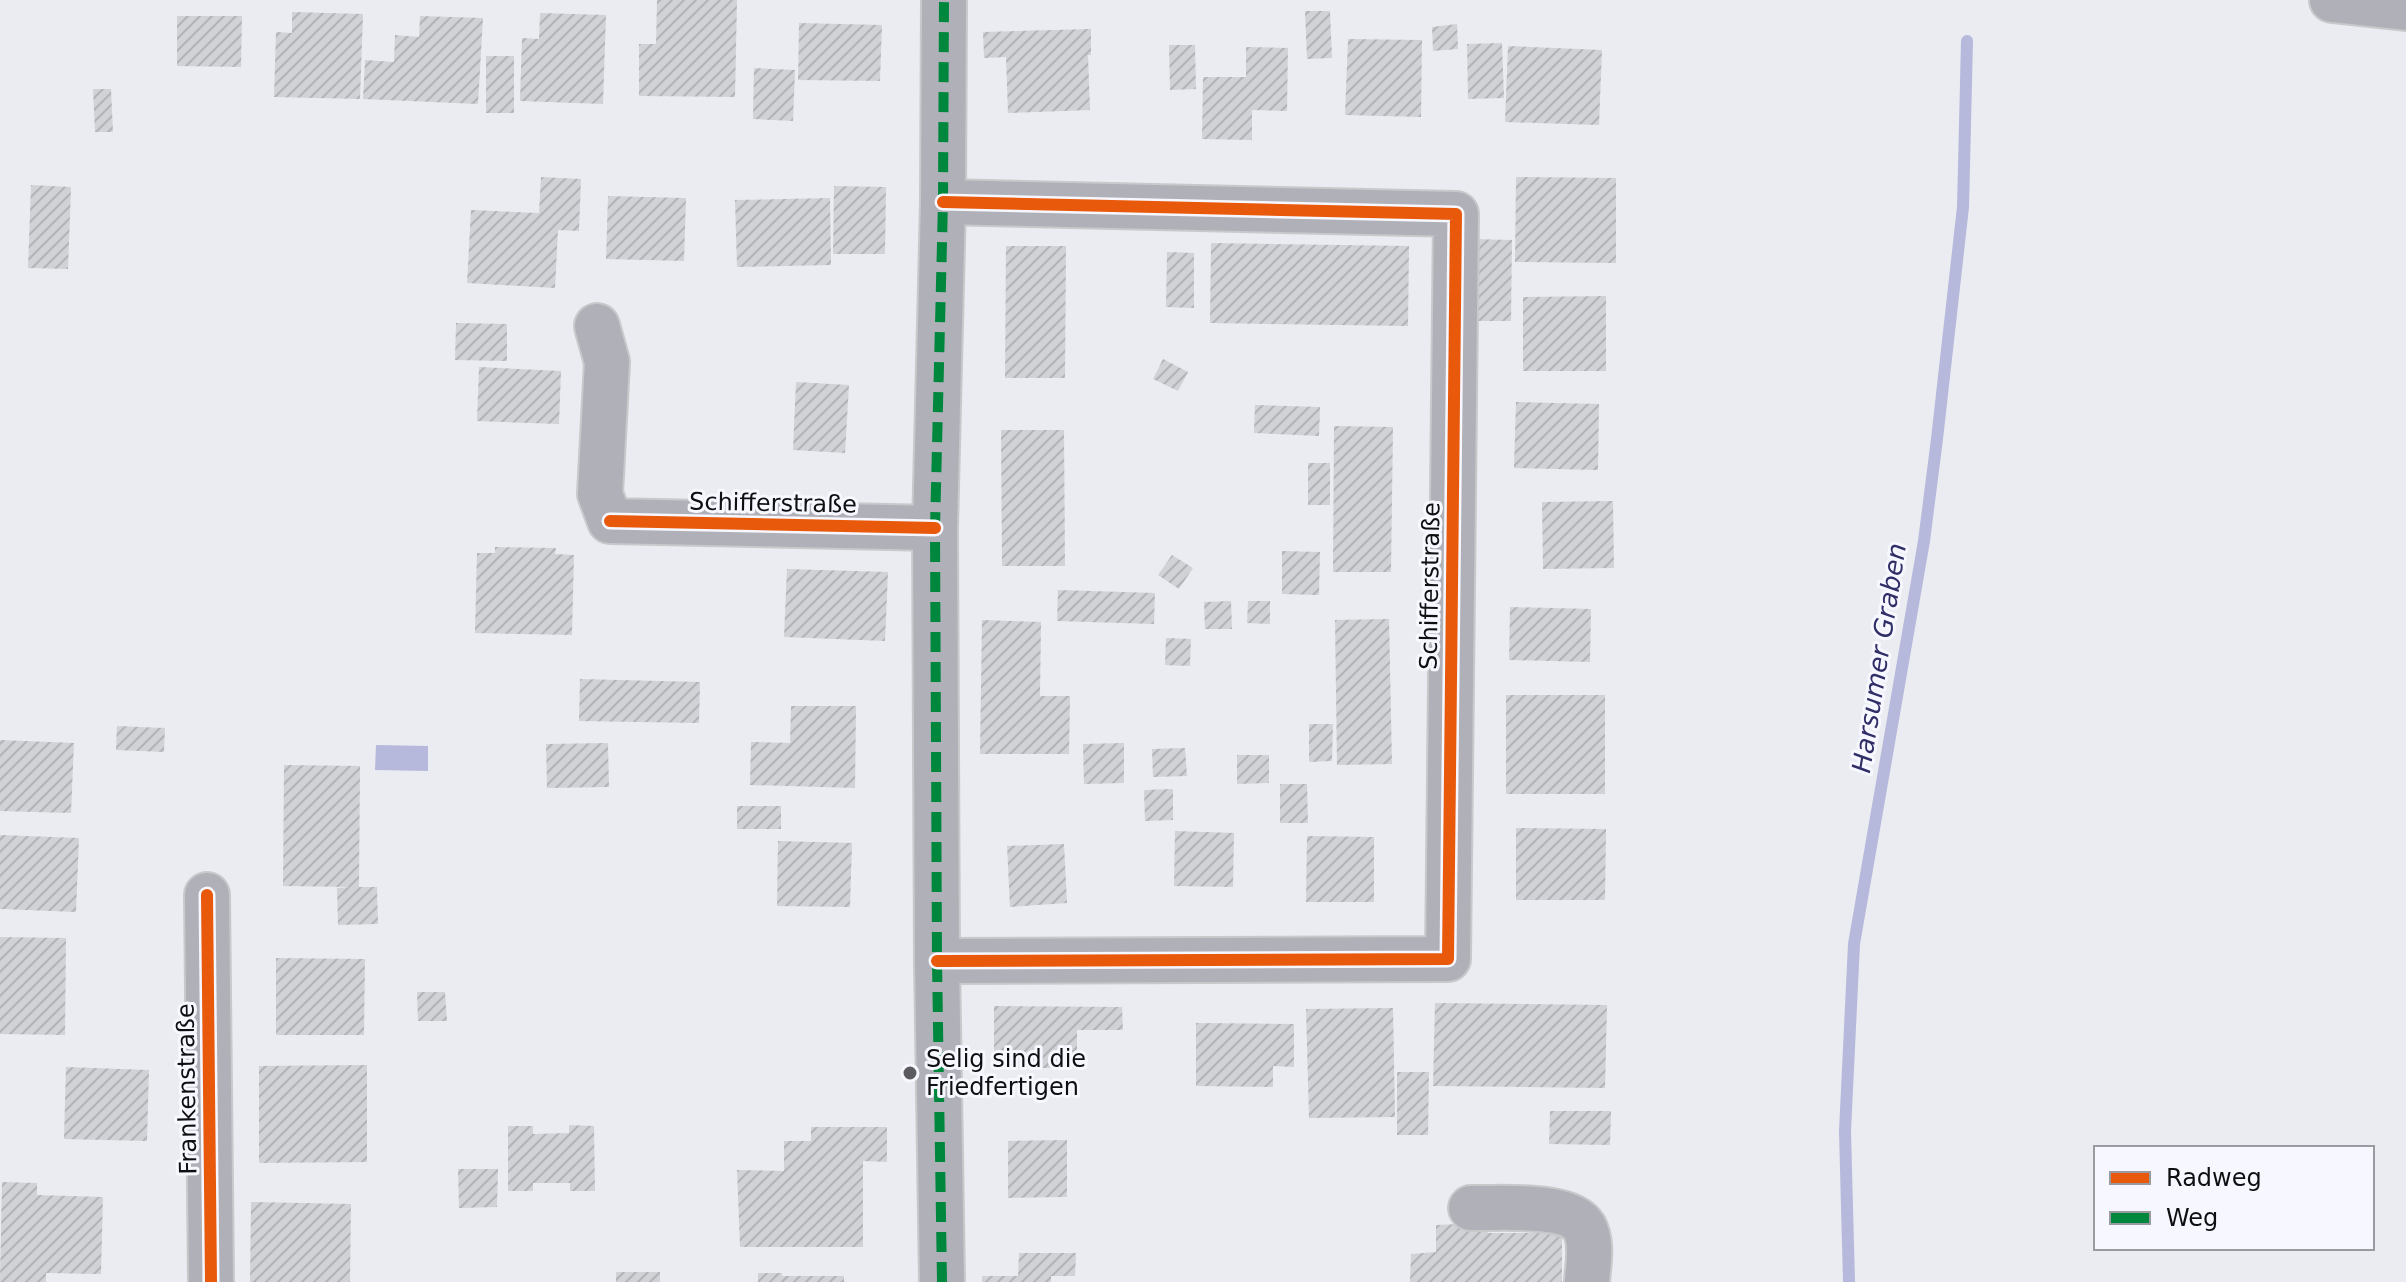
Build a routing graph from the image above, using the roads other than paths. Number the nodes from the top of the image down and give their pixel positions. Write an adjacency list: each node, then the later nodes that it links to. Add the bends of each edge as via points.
1 (944, 0): 4 (street)
2 (2332, 0): 3 (street)
3 (2406, 8)
4 (943, 202): 6 (street); 8 (street, Schifferstraße, via 1456,214 1448,959)
5 (597, 326): 6 (street, Schifferstraße, via 607,362 600,494 610,521)
6 (935, 528): 8 (street)
7 (207, 895): 10 (street, Frankenstraße)
8 (937, 961): 11 (street)
9 (1471, 1208): 12 (street, via 1553,1210 1572,1216 1589,1243)
10 (211, 1282)
11 (942, 1282)
12 (1587, 1282)

